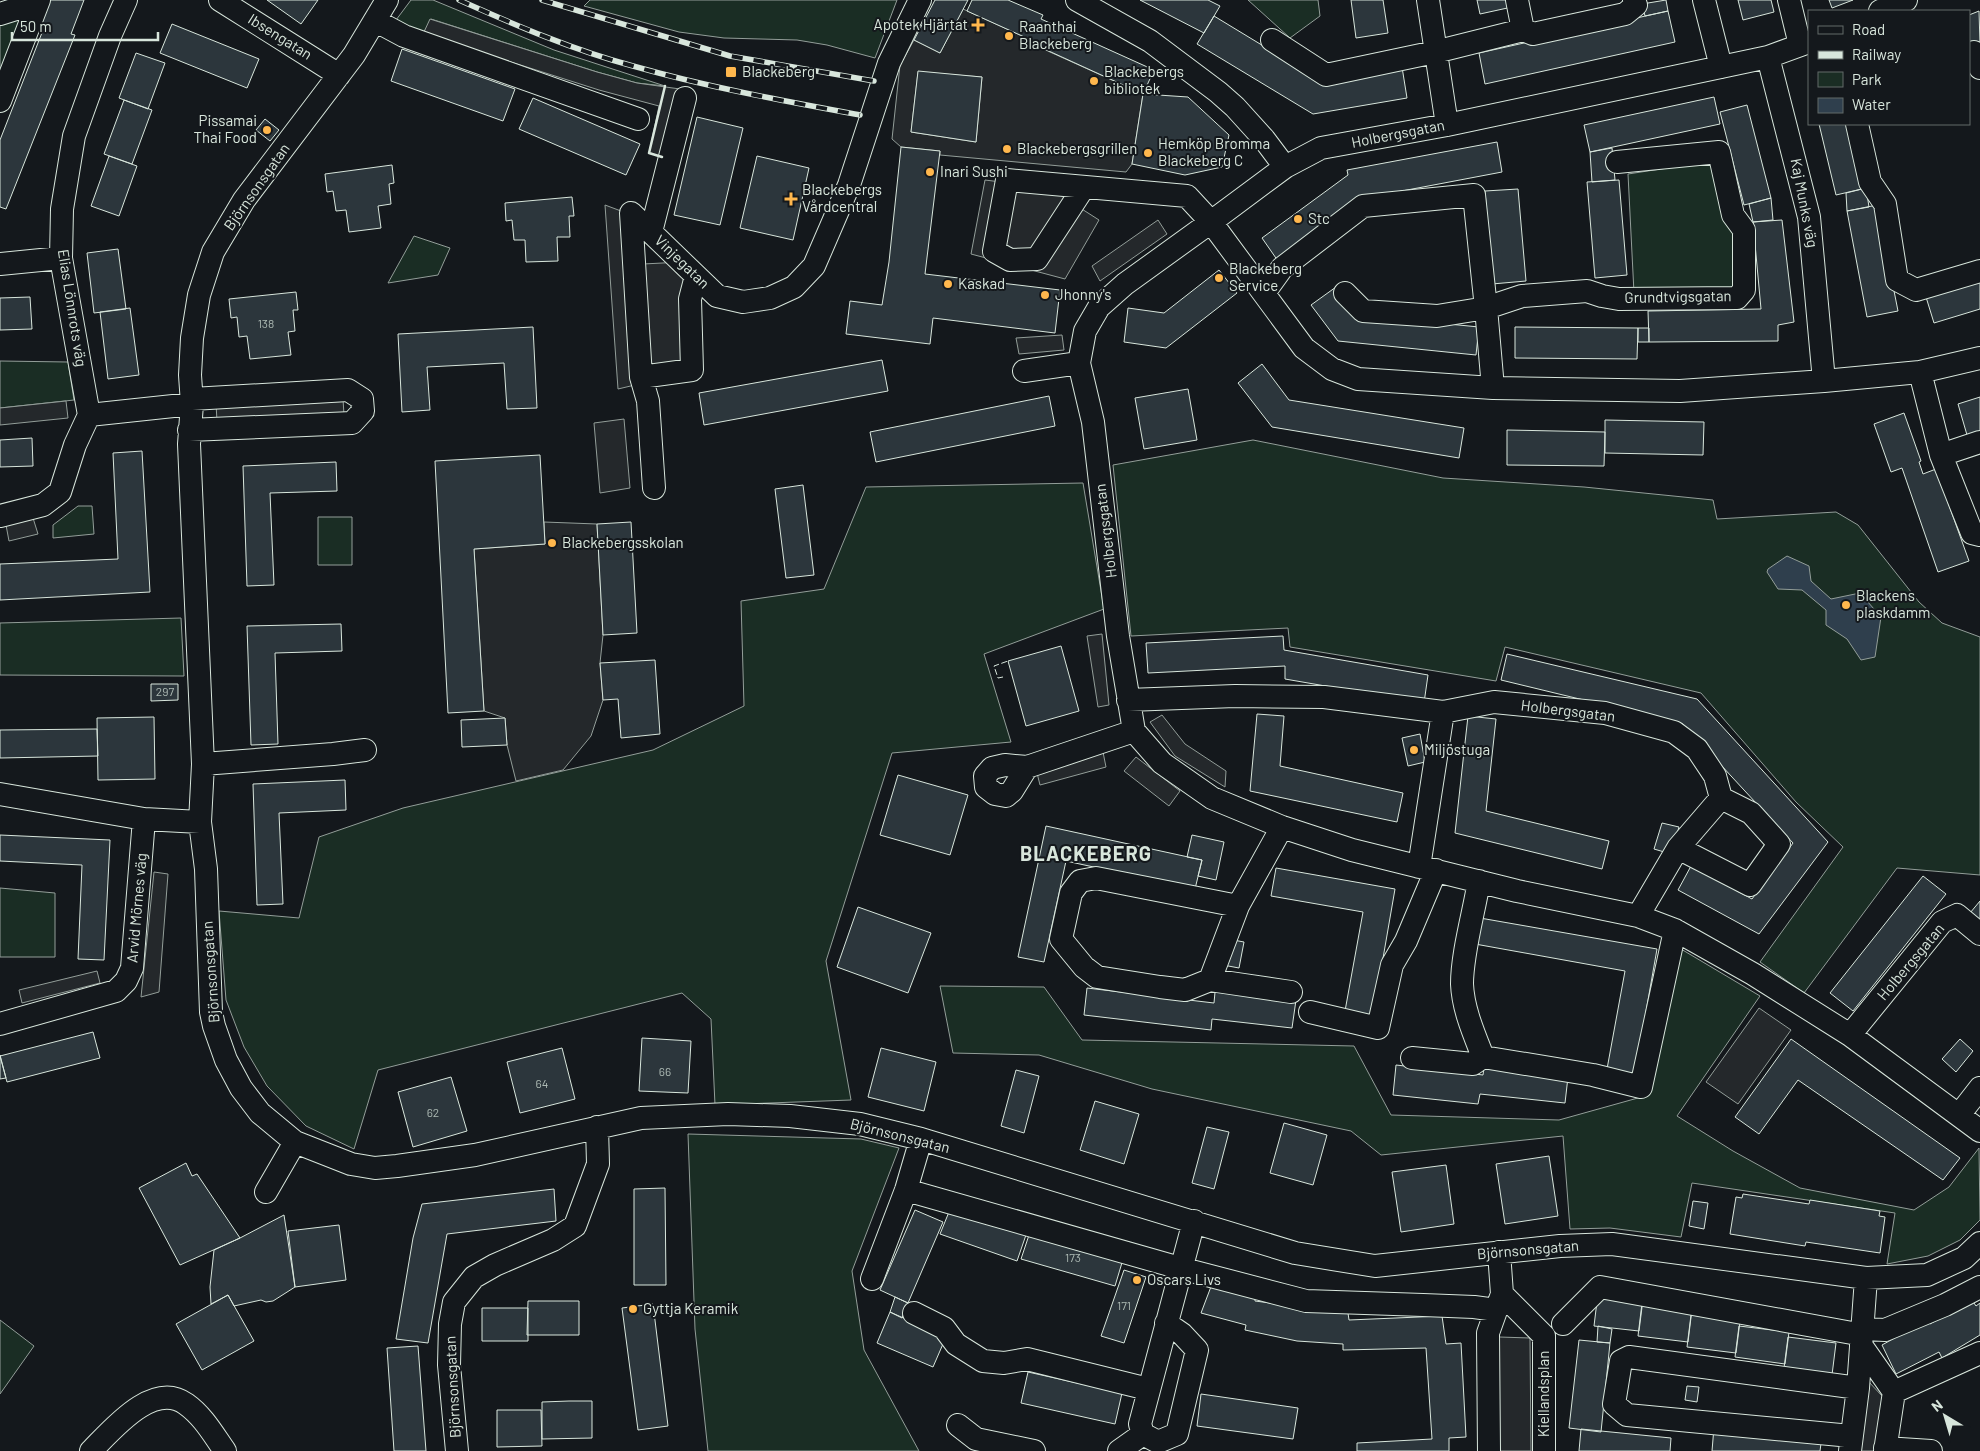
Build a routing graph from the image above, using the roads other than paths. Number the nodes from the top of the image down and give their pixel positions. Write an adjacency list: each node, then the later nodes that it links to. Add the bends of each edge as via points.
1 (126, 0): 35 (street, Elias Lönnrots väg, via 74,136 62,209)
2 (220, 0): 24 (street, Ibsengatan)
3 (387, 0): 15 (street, Björnsonsgatan)
4 (920, 0): 38 (street, Vinjegatan, via 889,63 849,185 814,266 794,287 770,298 743,302 717,296)
5 (1078, 0): 31 (street, via 1150,41 1218,92 1235,107)
6 (1428, 0): 19 (street)
7 (1517, 0): 16 (street)
8 (1634, 0): 16 (street, via 1636,5 1625,14 1533,34)
9 (1704, 0): 22 (street)
10 (1789, 0): 18 (street, Holbergsgatan)
11 (1906, 0): 13 (street)
12 (39, 1): 14 (street); 26 (street)
13 (1882, 10)
14 (0, 14)
15 (376, 21): 24 (street, Björnsonsgatan); 27 (street, via 404,36)
16 (1523, 30): 19 (street)
17 (1272, 40): 19 (street, via 1326,75)
18 (1804, 44): 21 (street, Holbergsgatan)
19 (1435, 52): 28 (street)
20 (1970, 54): 23 (street, via 1974,52)
21 (1768, 57): 22 (street, Holbergsgatan); 47 (street, Kaj Munks väg, via 1810,217)
22 (1720, 67): 28 (street, Holbergsgatan)
23 (1980, 68)
24 (339, 75): 49 (street, Björnsonsgatan, via 244,200 213,252 199,296 192,338)
25 (685, 98): 34 (street)
26 (0, 101)
27 (638, 119)
28 (1447, 125): 31 (street, Holbergsgatan, via 1321,148)
29 (1857, 125): 37 (street, via 1870,182 1885,204 1897,280 1916,290)
30 (1617, 162): 41 (street, Grundtvigsgatan, via 1719,152 1733,215 1744,230 1744,290 1737,298 1619,299 1587,291 1522,296)
31 (1285, 166): 33 (street, Holbergsgatan)
32 (1084, 187): 33 (street, via 1187,196)
33 (1211, 222): 39 (street); 43 (street, Holbergsgatan, via 1125,284 1099,307 1085,331)
34 (651, 232): 38 (street, Vinjegatan); 46 (street, Vinjegatan, via 631,213)
35 (61, 258): 36 (street); 50 (street, Elias Lönnrots väg)
36 (0, 264)
37 (1980, 271)
38 (696, 276): 46 (street, via 690,299 692,370)
39 (1264, 293): 41 (street, via 1282,268 1363,206 1474,195); 48 (street, via 1304,348 1332,369 1358,379)
40 (1345, 293): 41 (street, Grundtvigsgatan, via 1363,311 1438,316)
41 (1486, 308): 48 (street)
42 (1980, 358): 45 (street)
43 (1079, 363): 44 (street); 57 (street, Holbergsgatan, via 1093,422)
44 (1024, 371)
45 (1920, 372): 47 (street); 53 (street)
46 (640, 377): 54 (street, via 648,401)
47 (1824, 381): 48 (street, via 1680,391)
48 (1493, 388)
49 (192, 401): 50 (street); 51 (street, Björnsonsgatan); 51 (street, via 348,390 362,399 363,411 352,423)
50 (89, 415): 55 (street, via 75,445 60,492 43,504)
51 (190, 430): 61 (street, Björnsonsgatan)
52 (1980, 442): 53 (street)
53 (1941, 455): 56 (street, via 1972,533)
54 (654, 488)
55 (0, 516)
56 (1980, 535)
57 (1128, 700): 58 (street, Holbergsgatan, via 1324,697); 59 (street, Holbergsgatan)
58 (1443, 712): 64 (street, Holbergsgatan, via 1494,702 1605,713 1674,732 1697,750 1715,776); 69 (street)
59 (1134, 731): 62 (street); 67 (street, via 1162,763 1212,798)
60 (365, 750): 61 (street)
61 (203, 764): 66 (street, Björnsonsgatan)
62 (1027, 767)
63 (0, 794): 65 (street)
64 (1721, 798): 68 (street); 68 (street, via 1751,813 1779,844 1750,885)
65 (144, 819): 66 (street); 78 (street, Arvid Mörnes väg, via 132,968 126,981 116,991)
66 (200, 822): 87 (street, Björnsonsgatan, via 206,869 214,1026 226,1060 241,1088 260,1113)
67 (1282, 827): 69 (street, via 1352,850); 71 (street)
68 (1678, 848): 72 (street)
69 (1427, 869): 70 (street); 77 (street, via 1406,941 1392,965 1378,1028)
70 (1479, 881): 72 (street); 80 (street, via 1462,984 1468,1016)
71 (1238, 906): 75 (street); 75 (street, via 1096,878 1080,881 1071,893 1060,939 1097,977 1185,990)
72 (1638, 916): 73 (street)
73 (1675, 930): 79 (street); 80 (street, via 1641,1087 1593,1075)
74 (1980, 934): 79 (street, Holbergsgatan, via 1957,915 1942,922)
75 (1210, 980): 76 (street)
76 (1291, 992)
77 (1310, 1012)
78 (0, 1024)
79 (1850, 1035): 83 (street)
80 (1483, 1057): 81 (street, via 1473,1064)
81 (1412, 1058)
82 (1980, 1088): 83 (street)
83 (1959, 1115): 85 (street)
84 (597, 1127): 86 (street, Björnsonsgatan, via 641,1118 728,1114 790,1116 860,1124); 87 (street, Björnsonsgatan, via 475,1155 374,1168 351,1164); 113 (street, Björnsonsgatan, via 598,1164 575,1226 553,1240 474,1277 454,1302 449,1365)
85 (1980, 1132)
86 (921, 1139): 88 (street); 90 (street, Björnsonsgatan)
87 (295, 1142): 89 (street)
88 (906, 1190): 93 (street); 95 (street)
89 (266, 1192)
90 (1194, 1221): 92 (street, Björnsonsgatan, via 1295,1253 1375,1266); 93 (street)
91 (1980, 1243): 94 (street, Björnsonsgatan, via 1964,1258 1927,1275)
92 (1499, 1252): 94 (street, Björnsonsgatan, via 1612,1244); 97 (street)
93 (1180, 1268): 97 (street, via 1306,1301 1449,1306); 99 (street)
94 (1866, 1278): 101 (street)
95 (872, 1279)
96 (1980, 1287): 101 (street, via 1885,1330)
97 (1499, 1302): 116 (street, via 1488,1333); 117 (street, Kiellandsplan, via 1544,1336)
98 (914, 1313): 104 (street, via 944,1328 956,1344 984,1362 1027,1359)
99 (1166, 1323): 104 (street); 108 (street, via 1197,1350)
100 (1563, 1324): 101 (street, via 1600,1287)
101 (1862, 1336): 103 (street); 105 (street)
102 (1980, 1353): 105 (street)
103 (1858, 1388): 109 (street); 109 (street, via 1629,1357 1621,1361 1614,1404 1627,1415)
104 (1148, 1389): 107 (street, via 1140,1424)
105 (1894, 1392): 110 (street)
106 (958, 1425): 114 (street, via 976,1439)
107 (1143, 1434): 108 (street, via 1158,1442); 115 (street)
108 (1171, 1443)
109 (1850, 1443)
110 (1885, 1449): 118 (street)
111 (92, 1451): 112 (street, via 122,1419 149,1401 168,1397 185,1402)
112 (225, 1451)
113 (457, 1451)
114 (1034, 1451)
115 (1118, 1451)
116 (1489, 1451)
117 (1544, 1451)
118 (1931, 1451)

